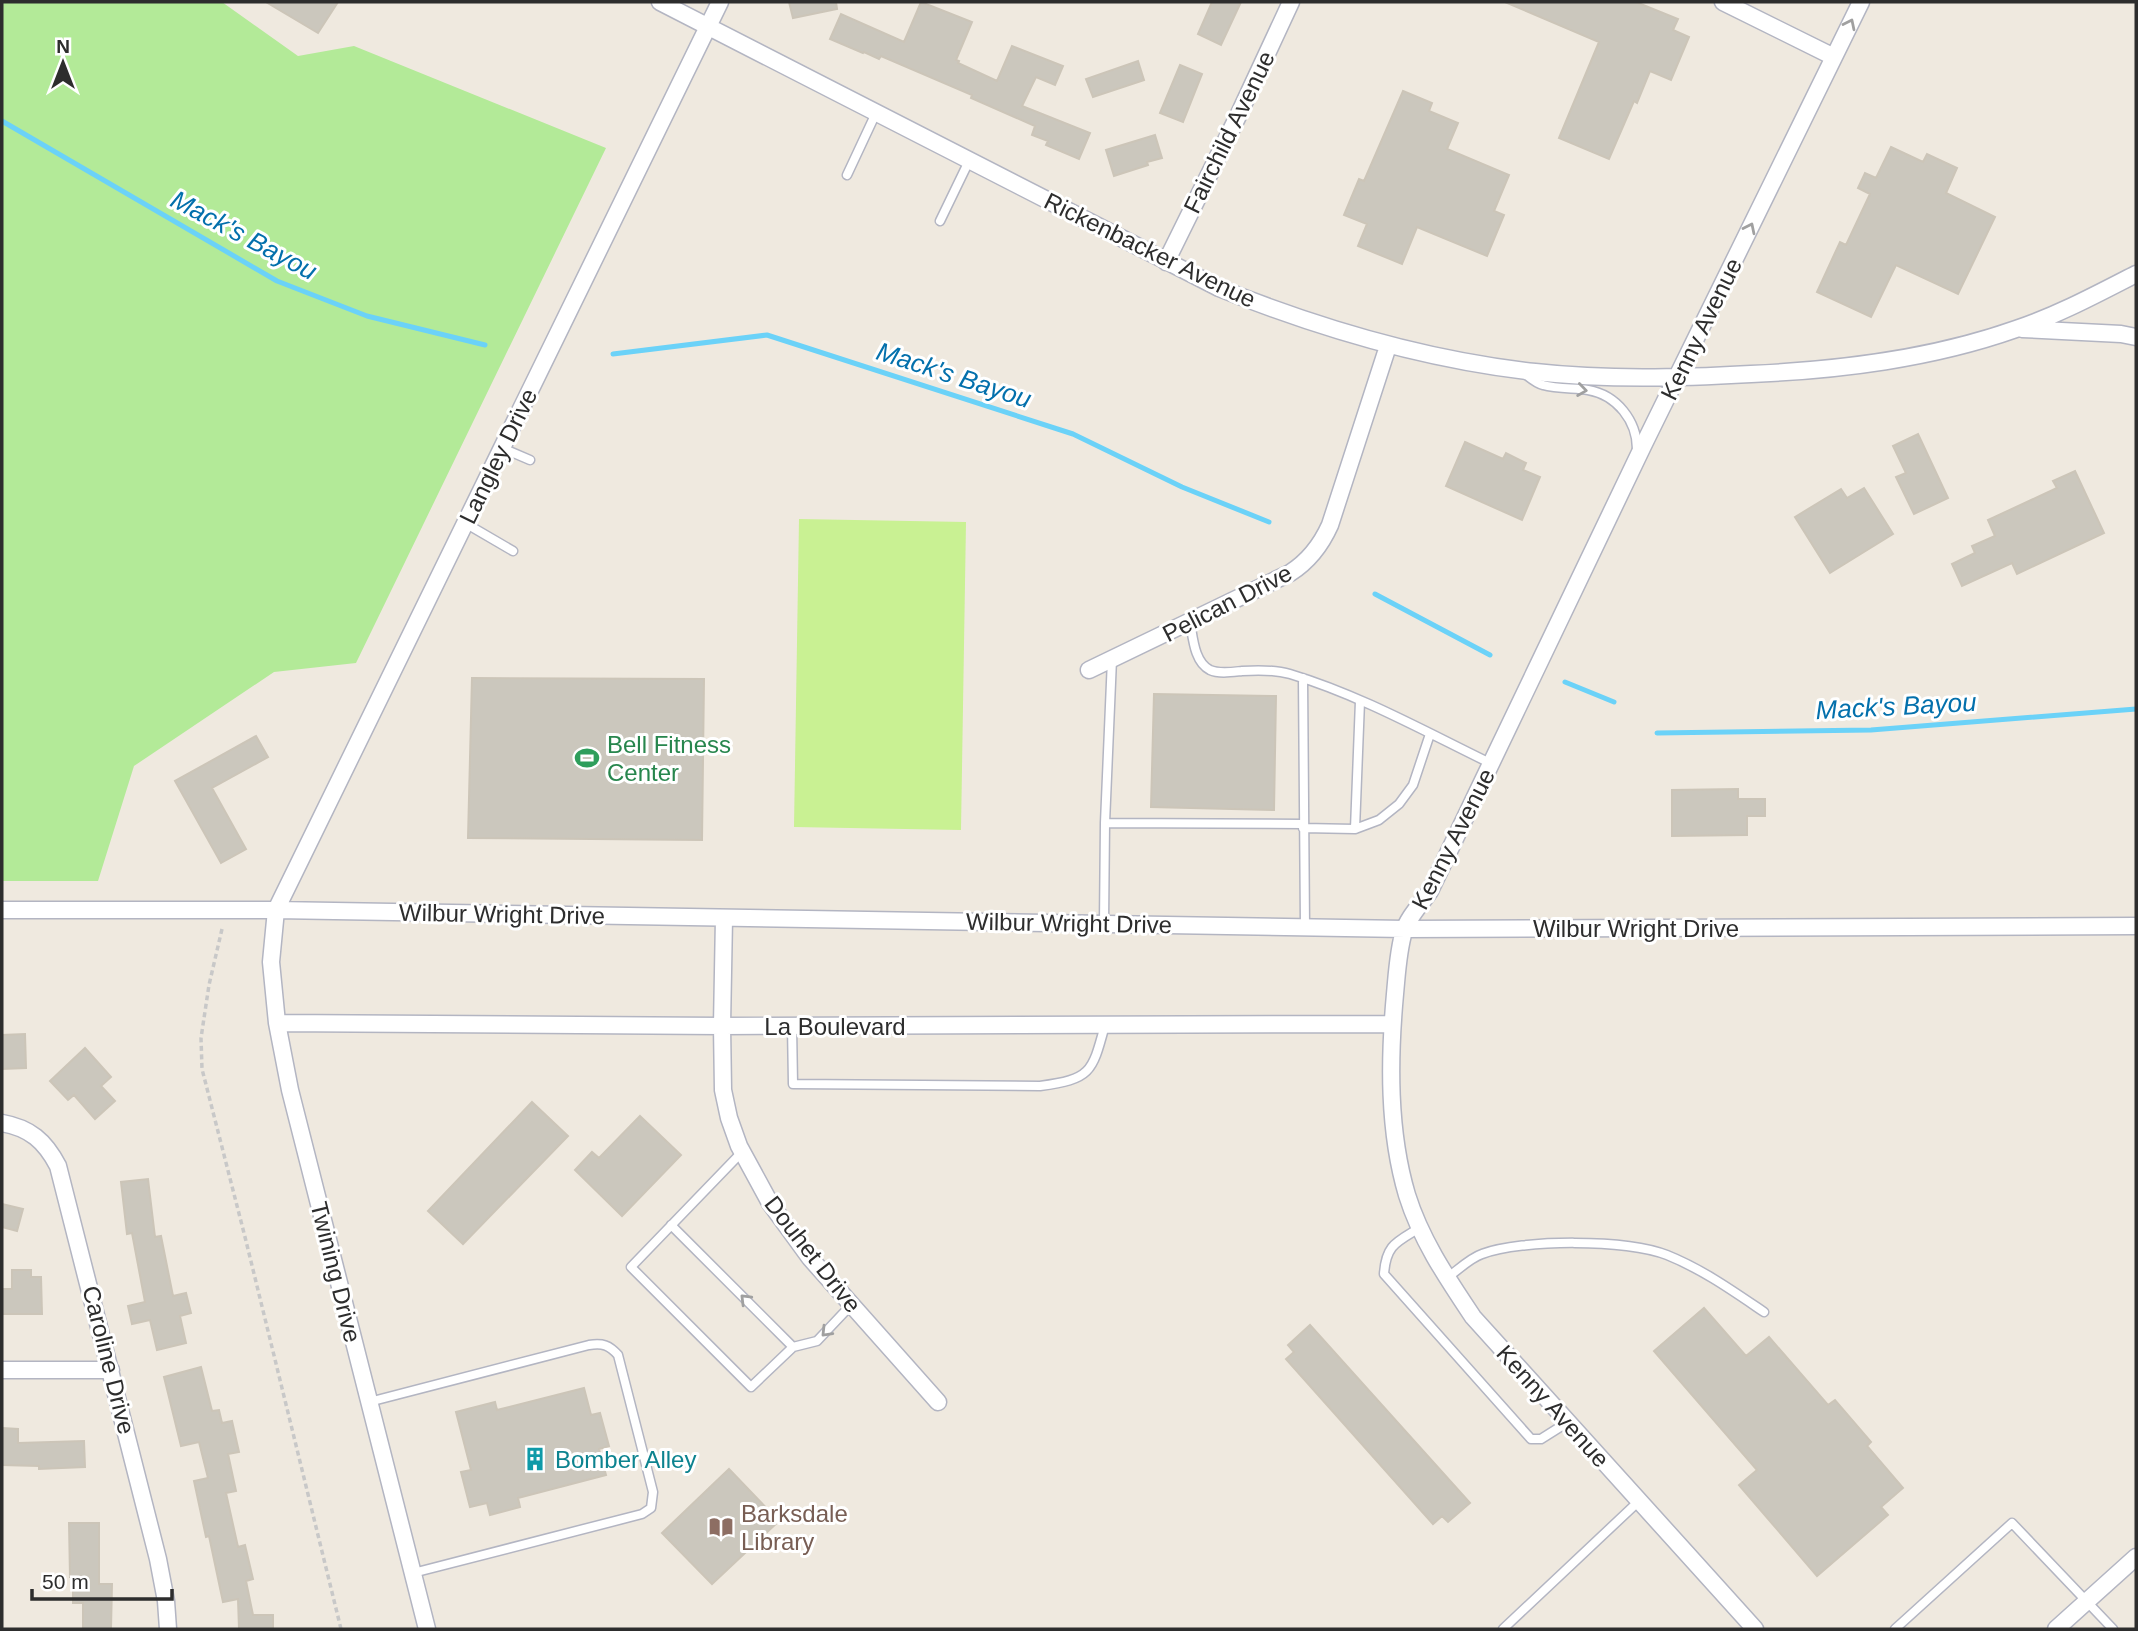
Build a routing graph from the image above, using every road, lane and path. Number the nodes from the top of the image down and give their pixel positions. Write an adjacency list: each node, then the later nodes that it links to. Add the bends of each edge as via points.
1 (660, 2): 6 (street, Rickenbacker Avenue)
2 (720, 2): 6 (street, Langley Drive)
3 (1291, 2): 12 (street, Fairchild Avenue)
4 (1723, 2): 7 (street)
5 (1861, 2): 7 (street, Kenny Avenue, one-way to 5)
6 (708, 27): 8 (street, Rickenbacker Avenue); 19 (street, Langley Drive)
7 (1834, 57): 18 (street, Kenny Avenue, one-way to 7)
8 (876, 113): 9 (street, Rickenbacker Avenue); 10 (lane)
9 (969, 161): 11 (lane); 12 (street, Rickenbacker Avenue)
10 (847, 175)
11 (940, 221)
12 (1166, 262): 16 (street, Rickenbacker Avenue, via 1271,309)
13 (2136, 274): 14 (street)
14 (2016, 329): 15 (street); 18 (street, Rickenbacker Avenue, via 1865,365)
15 (2136, 337)
16 (1388, 346): 17 (street, Rickenbacker Avenue); 24 (street, Pelican Drive, via 1321,544 1290,573)
17 (1519, 370): 18 (street, Rickenbacker Avenue); 20 (lane, one-way to 20, via 1542,385 1591,391 1616,403 1633,425)
18 (1677, 378): 20 (street, Kenny Avenue)
19 (502, 449): 21 (lane); 22 (street, Langley Drive)
20 (1637, 459): 30 (street, Kenny Avenue)
21 (530, 460)
22 (465, 523): 23 (lane); 34 (street, Langley Drive)
23 (513, 551)
24 (1190, 622): 25 (street, Pelican Drive); 27 (lane, via 1196,649 1210,670 1286,673)
25 (1112, 659): 26 (street, Pelican Drive); 31 (lane)
26 (1089, 670)
27 (1303, 678): 28 (lane); 32 (lane)
28 (1360, 701): 29 (lane); 33 (lane)
29 (1430, 734): 30 (lane); 33 (lane, via 1413,785 1399,804 1379,820)
30 (1492, 764): 41 (street, Kenny Avenue, via 1430,891)
31 (1105, 823): 32 (lane); 37 (lane)
32 (1303, 826): 33 (lane); 39 (lane)
33 (1355, 829)
34 (276, 910): 35 (street, Wilbur Wright Drive); 36 (street, Wilbur Wright Drive); 42 (street, Twining Drive, via 271,962)
35 (2, 911)
36 (724, 918): 37 (street, Wilbur Wright Drive); 45 (street, Douhet Drive)
37 (1104, 923): 39 (street, Wilbur Wright Drive)
38 (2136, 926): 41 (street, Wilbur Wright Drive)
39 (1306, 927): 41 (street, Wilbur Wright Drive)
40 (222, 929): 65 (path, via 201,1038 202,1069)
41 (1405, 929): 44 (street, Kenny Avenue)
42 (277, 1023): 45 (street, La Boulevard); 57 (street, Twining Drive)
43 (1105, 1024): 44 (street, La Boulevard); 46 (street, La Boulevard); 46 (lane, via 1085,1074 1069,1082 1040,1086 793,1084)
44 (1392, 1024): 50 (street, Kenny Avenue, via 1394,1137 1408,1196)
45 (722, 1026): 46 (street, La Boulevard); 48 (street, Douhet Drive, via 723,1090)
46 (792, 1026)
47 (2, 1123): 56 (street, Caroline Drive, via 41,1139 58,1166)
48 (742, 1152): 49 (lane); 52 (street, Douhet Drive, via 770,1203 810,1258)
49 (671, 1225): 54 (lane, one-way to 49); 54 (lane, via 631,1267 751,1387)
50 (1421, 1227): 51 (street, Kenny Avenue); 59 (lane, via 1392,1246 1384,1274 1531,1438 1541,1439)
51 (1447, 1278): 53 (lane, via 1479,1254 1503,1247 1629,1246 1668,1255); 59 (street, Kenny Avenue, via 1473,1317)
52 (852, 1304): 54 (lane, one-way to 54, via 817,1340); 58 (street, Douhet Drive)
53 (1764, 1312)
54 (793, 1348)
55 (2, 1370): 56 (street)
56 (111, 1370): 64 (street, Caroline Drive, via 158,1559)
57 (369, 1402): 62 (street, Twining Drive); 62 (lane, via 601,1343 618,1355 631,1405 653,1492 651,1508)
58 (938, 1402)
59 (1568, 1422): 60 (street, Kenny Avenue)
60 (1639, 1501): 67 (lane); 68 (street, Kenny Avenue)
61 (2136, 1557): 63 (street)
62 (413, 1573): 66 (street, Twining Drive)
63 (2088, 1600): 69 (lane, via 2012,1522); 70 (street); 71 (lane)
64 (168, 1629)
65 (341, 1629)
66 (427, 1629)
67 (1503, 1629)
68 (1755, 1629)
69 (1895, 1629)
70 (2056, 1629)
71 (2113, 1629)

